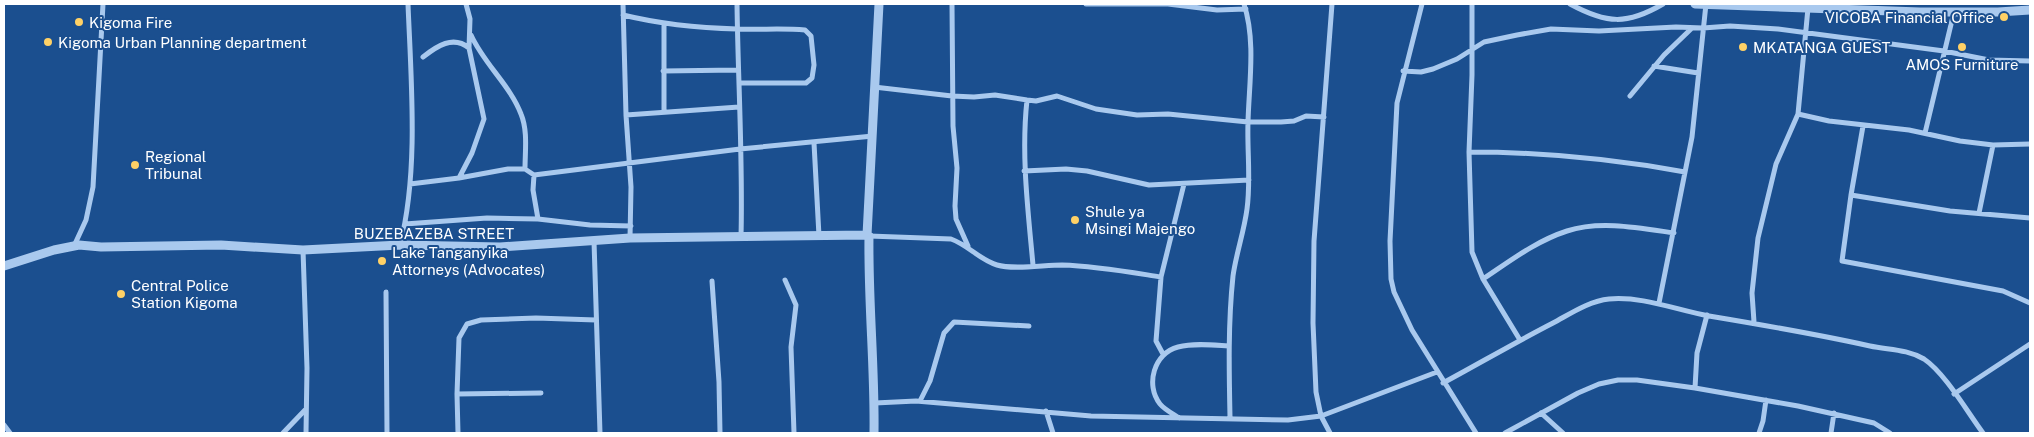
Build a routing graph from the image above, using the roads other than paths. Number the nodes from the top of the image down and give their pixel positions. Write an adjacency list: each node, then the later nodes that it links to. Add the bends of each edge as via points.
1 (103, 4): 79 (street, via 93,187 86,220)
2 (408, 4): 64 (street)
3 (466, 4): 27 (street)
4 (623, 4): 21 (street)
5 (737, 4): 25 (street)
6 (879, 4): 39 (street)
7 (952, 4): 40 (street)
8 (1086, 4): 16 (street, via 1168,4 1217,10)
9 (1332, 4): 47 (street)
10 (1422, 4): 36 (street)
11 (1472, 4): 29 (street)
12 (1570, 4): 13 (street, via 1616,21 1642,15)
13 (1663, 4)
14 (1695, 4): 15 (street)
15 (1706, 4): 17 (street); 24 (street)
16 (1245, 6): 48 (street, via 1250,57)
17 (1808, 8): 20 (street); 26 (street)
18 (1997, 8): 19 (street); 20 (street)
19 (2030, 10)
20 (1954, 12): 30 (street)
21 (623, 15): 22 (street); 46 (street)
22 (664, 24): 25 (street); 35 (street)
23 (1692, 28): 24 (street); 29 (street, via 1551,29 1484,42); 33 (street)
24 (1703, 28): 26 (street, via 1756,27); 37 (street)
25 (737, 29): 34 (street); 38 (street, via 806,30 811,36 814,64 812,78 806,83)
26 (1805, 32): 30 (street); 45 (street)
27 (470, 33): 28 (street); 58 (street, via 522,115)
28 (469, 48): 31 (street, via 461,42 452,42 438,46); 62 (street, via 484,119)
29 (1472, 49): 36 (street, via 1433,69); 56 (street)
30 (1944, 52): 32 (street, via 1989,60); 50 (street)
31 (423, 57)
32 (2030, 60)
33 (1654, 66): 37 (street); 41 (street)
34 (737, 70): 35 (street); 38 (street)
35 (663, 71): 44 (street)
36 (1404, 71): 99 (street, via 1396,111 1391,278 1405,316)
37 (1698, 73): 60 (street)
38 (739, 82): 43 (street)
39 (874, 87): 40 (street); 51 (street)
40 (952, 96): 42 (street, via 995,95); 80 (street, via 957,168 956,219)
41 (1630, 96)
42 (1027, 100): 48 (street, via 1057,96 1096,109 1136,115 1168,114); 59 (street)
43 (739, 106): 44 (street); 55 (street)
44 (664, 112): 46 (street)
45 (1798, 114): 49 (street); 93 (street, via 1776,164 1758,238 1752,293)
46 (626, 115): 57 (street)
47 (1324, 117): 48 (street); 112 (street, via 1313,279 1314,368)
48 (1248, 122): 63 (street)
49 (1863, 126): 50 (street); 66 (street)
50 (1925, 133): 54 (street)
51 (873, 136): 52 (street); 74 (street)
52 (814, 143): 55 (street); 73 (street)
53 (2030, 144): 54 (street)
54 (1993, 145): 67 (street)
55 (740, 149): 57 (street); 75 (street)
56 (1470, 152): 60 (street, via 1539,153); 85 (street, via 1472,252)
57 (629, 164): 61 (street); 71 (street)
58 (525, 169): 61 (street); 62 (street)
59 (1024, 171): 65 (street, via 1066,169 1148,185); 83 (street)
60 (1685, 172): 72 (street)
61 (534, 175): 69 (street, via 532,190)
62 (459, 178): 64 (street)
63 (1249, 180): 65 (street); 97 (street, via 1233,274)
64 (410, 184): 70 (street)
65 (1184, 184): 84 (street)
66 (1850, 195): 67 (street); 90 (street, via 1842,261 2004,291)
67 (1980, 213): 68 (street)
68 (2030, 218)
69 (538, 219): 70 (street, via 486,218); 71 (street)
70 (405, 224): 78 (street)
71 (631, 226): 76 (street)
72 (1674, 232): 85 (street, via 1610,226 1568,230 1540,243); 89 (street)
73 (819, 236): 74 (street, BUZEBAZEBA STREET); 75 (street, BUZEBAZEBA STREET)
74 (868, 236): 80 (street, via 951,239); 107 (street)
75 (741, 237): 76 (street, BUZEBAZEBA STREET)
76 (630, 238): 77 (street, BUZEBAZEBA STREET)
77 (594, 241): 78 (street, BUZEBAZEBA STREET, via 500,247); 92 (street)
78 (400, 245): 81 (street, BUZEBAZEBA STREET)
79 (74, 246): 81 (street, BUZEBAZEBA STREET, via 221,245); 82 (street, BUZEBAZEBA STREET)
80 (969, 248): 83 (street, via 1000,266)
81 (303, 250): 108 (street)
82 (4, 266)
83 (1033, 266): 84 (street, via 1110,269)
84 (1162, 277): 98 (street, via 1156,341)
85 (1483, 279): 95 (street)
86 (785, 280): 123 (street, via 796,305 791,347)
87 (712, 281): 122 (street, via 720,382)
88 (386, 292): 119 (street)
89 (1659, 303): 91 (street); 95 (street, via 1608,300 1577,311)
90 (2030, 303)
91 (1707, 315): 93 (street); 101 (street, via 1697,353)
92 (596, 320): 103 (street, via 536,318 481,320 467,324 459,338); 121 (street)
93 (1754, 322): 104 (street, via 1904,350 1925,360)
94 (1029, 326): 106 (street, via 954,322 944,333 930,381)
95 (1520, 340): 100 (street)
96 (2030, 344): 104 (street)
97 (1228, 346): 98 (street, via 1179,347); 114 (street)
98 (1163, 354): 113 (street, via 1154,370 1155,392 1159,404)
99 (1437, 372): 100 (street); 112 (street)
100 (1443, 383): 127 (street)
101 (1695, 388): 105 (street); 110 (street, via 1618,380 1599,384)
102 (541, 393): 103 (street)
103 (457, 394): 120 (street)
104 (1954, 394): 133 (street)
105 (1766, 400): 111 (street); 130 (street)
106 (920, 401): 107 (street); 109 (street)
107 (874, 403): 124 (street)
108 (306, 409): 117 (street); 118 (street)
109 (1046, 411): 113 (street, via 1091,416); 125 (street)
110 (1541, 413): 128 (street); 129 (street)
111 (1834, 413): 131 (street); 132 (street, via 1874,423)
112 (1321, 416): 114 (street, via 1288,420); 126 (street)
113 (1179, 418): 114 (street)
114 (1230, 418)
115 (4, 425): 116 (street)
116 (10, 433)
117 (283, 433)
118 (306, 433)
119 (387, 433)
120 (458, 433)
121 (600, 433)
122 (720, 433)
123 (794, 433)
124 (874, 433)
125 (1053, 433)
126 (1330, 433)
127 (1476, 433)
128 (1505, 433)
129 (1563, 433)
130 (1759, 433)
131 (1831, 433)
132 (1890, 433)
133 (1983, 433)

